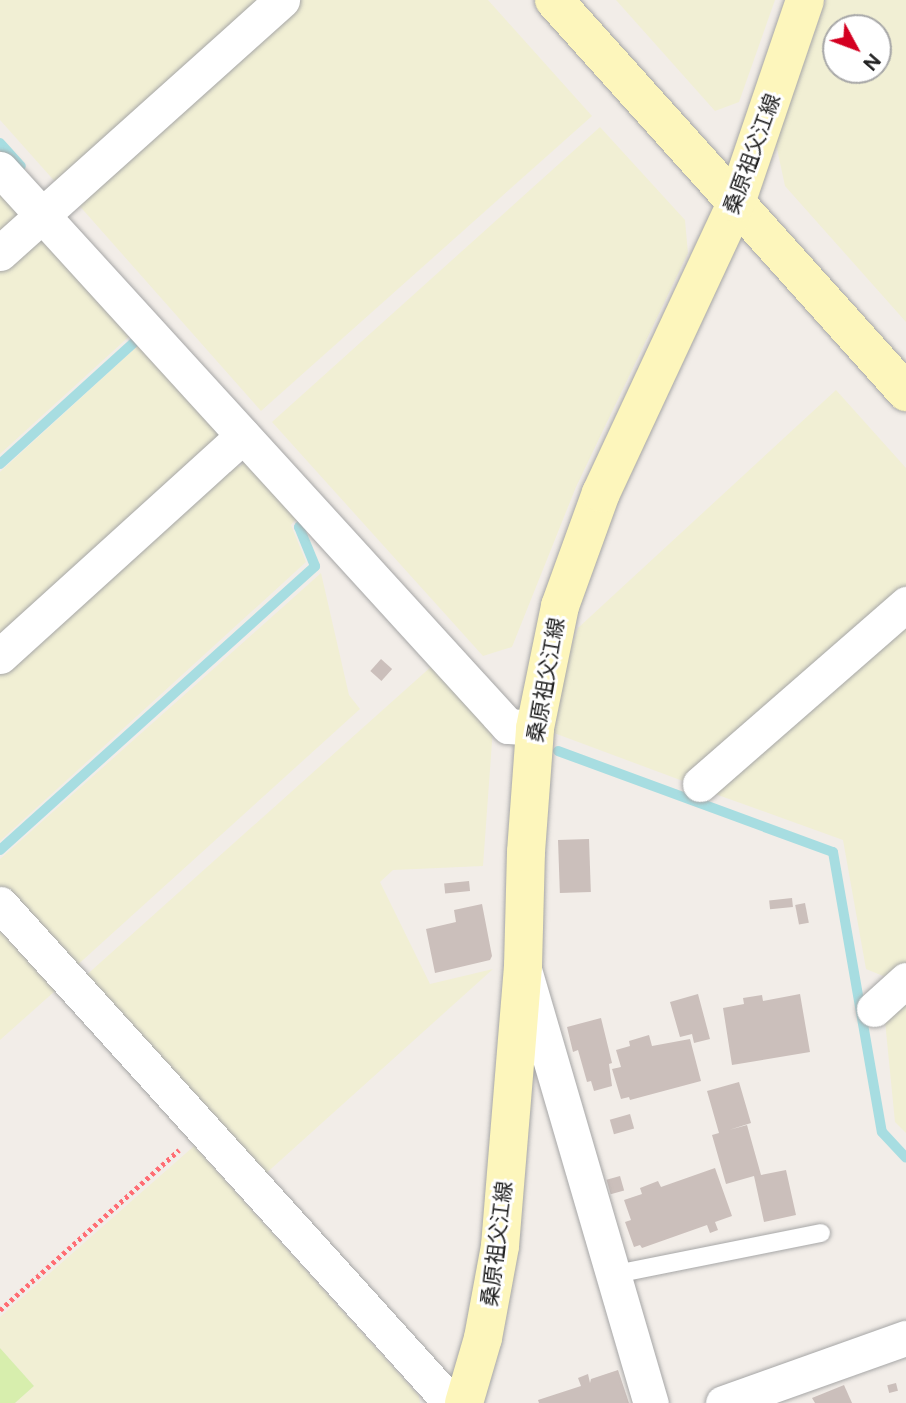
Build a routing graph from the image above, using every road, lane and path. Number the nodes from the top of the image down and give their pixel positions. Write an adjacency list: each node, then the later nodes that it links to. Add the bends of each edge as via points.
1 (282, 0): 6 (street)
2 (554, 0): 5 (main road)
3 (805, 0): 5 (main road, 桑原祖父江線)
4 (0, 169): 6 (street)
5 (736, 203): 8 (main road); 12 (main road, 桑原祖父江線, via 601,493 560,606)
6 (42, 216): 7 (street); 9 (street)
7 (0, 253)
8 (906, 392)
9 (243, 436): 11 (street); 12 (street, via 508,726)
10 (906, 604): 13 (street)
11 (0, 656)
12 (535, 728): 15 (main road, 桑原祖父江線)
13 (700, 784)
14 (0, 904): 18 (street)
15 (523, 966): 20 (street); 24 (main road, 桑原祖父江線, via 500,1246 483,1338)
16 (906, 980): 17 (street)
17 (874, 1009)
18 (203, 1129): 21 (path); 23 (street)
19 (821, 1233): 20 (lane)
20 (616, 1274): 25 (street)
21 (0, 1310)
22 (906, 1338): 26 (street)
23 (451, 1403)
24 (464, 1403)
25 (651, 1403)
26 (723, 1403)

